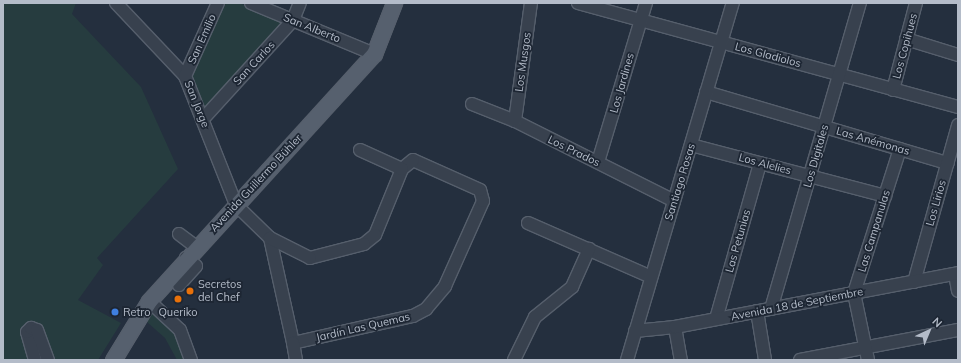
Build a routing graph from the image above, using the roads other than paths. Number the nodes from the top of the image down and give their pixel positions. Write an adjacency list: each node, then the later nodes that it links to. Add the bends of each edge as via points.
1 (116, 3): 19 (street, San Jorge)
2 (218, 3): 19 (street, San Emilio)
3 (251, 3): 12 (street, San Alberto)
4 (300, 3): 12 (street, San Carlos)
5 (394, 3): 16 (main road, Avenida Guillermo Bühler)
6 (531, 3): 25 (street, Los Musgos)
7 (578, 3): 13 (street, Los Gladiolos)
8 (646, 3): 13 (street, Los Jardines)
9 (733, 3): 15 (street, Santiago Rosas)
10 (860, 3): 18 (street, Los Digitales)
11 (916, 3): 14 (street, Los Copihues)
12 (293, 20): 16 (street, San Alberto); 24 (street, San Carlos)
13 (640, 20): 15 (street, Los Gladiolos); 31 (street, Los Jardines)
14 (906, 39): 17 (street); 20 (street, Los Copihues)
15 (721, 42): 18 (street, Los Gladiolos); 21 (street, Santiago Rosas)
16 (374, 54): 38 (main road, Avenida Guillermo Bühler)
17 (958, 55)
18 (838, 74): 20 (street, Los Gladiolos); 27 (street, Los Digitales)
19 (185, 76): 24 (street, San Jorge)
20 (893, 90): 23 (street, Los Gladiolos)
21 (706, 92): 27 (street, Las Anémonas); 28 (street, Santiago Rosas)
22 (472, 104): 25 (street, Los Prados)
23 (958, 107)
24 (203, 119): 38 (street, San Jorge)
25 (515, 121): 31 (street, Los Prados)
26 (958, 125): 33 (street, Los Lirios)
27 (824, 127): 29 (street, Las Anémonas); 35 (street, Los Digitales)
28 (691, 145): 32 (street, Los Alelies); 37 (street, Santiago Rosas)
29 (900, 149): 33 (street, Las Anémonas); 36 (street, Las Campanulas)
30 (360, 150): 34 (street)
31 (598, 162): 37 (street, Los Prados)
32 (760, 163): 35 (street, Los Alelies); 53 (street, Las Petunias)
33 (948, 163): 46 (street, Los Lirios)
34 (402, 169): 41 (street, via 375,235 364,244 310,258); 57 (street, Jardín Las Quemas, via 413,160 480,190 483,201 442,293 432,305 413,316)
35 (811, 176): 36 (street, Los Alelies); 51 (street, Los Digitales)
36 (885, 196): 49 (street, Las Campanulas)
37 (674, 201): 45 (street, Santiago Rosas)
38 (236, 205): 41 (street); 43 (main road, Avenida Guillermo Bühler)
39 (528, 223): 42 (street)
40 (179, 234): 43 (street)
41 (270, 238): 57 (street)
42 (589, 250): 45 (street); 64 (street, via 572,287 535,317)
43 (191, 253): 47 (street, via 196,266); 50 (main road, Avenida Guillermo Bühler)
44 (956, 274): 46 (street, Avenida 18 de Septiembre); 48 (street)
45 (651, 277): 56 (street, Santiago Rosas)
46 (914, 282): 49 (street, Avenida 18 de Septiembre)
47 (179, 285)
48 (958, 291)
49 (854, 293): 51 (street, Avenida 18 de Septiembre); 58 (street)
50 (149, 300): 61 (main road, Avenida Guillermo Bühler); 62 (street, via 180,330)
51 (771, 309): 52 (street, Avenida 18 de Septiembre)
52 (757, 312): 53 (street, Avenida 18 de Septiembre); 67 (street)
53 (716, 319): 54 (street, Avenida 18 de Septiembre)
54 (675, 327): 56 (street, Avenida 18 de Septiembre); 66 (street)
55 (958, 330): 58 (street)
56 (635, 331): 65 (street, Santiago Rosas)
57 (293, 343): 63 (street)
58 (866, 348): 68 (street); 69 (street)
59 (35, 360): 60 (street, via 27,332 31,328 37,330)
60 (48, 360)
61 (113, 360)
62 (191, 360)
63 (296, 360)
64 (514, 360)
65 (627, 360)
66 (681, 360)
67 (765, 360)
68 (800, 360)
69 (868, 360)

